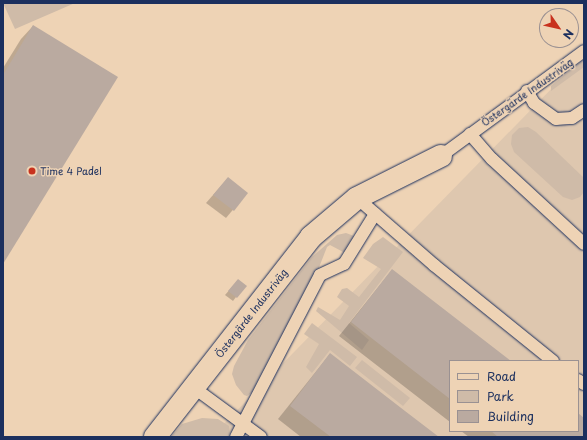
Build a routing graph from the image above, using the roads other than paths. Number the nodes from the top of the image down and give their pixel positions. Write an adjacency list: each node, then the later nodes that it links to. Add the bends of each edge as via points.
1 (584, 51): 2 (lane, Östergärde Industriväg)
2 (527, 92): 3 (lane, via 534,103 556,120 572,118); 4 (lane, Östergärde Industriväg)
3 (584, 110)
4 (470, 134): 5 (lane, Östergärde Industriväg); 8 (lane, via 492,159)
5 (441, 156): 6 (street, Östergärde Industriväg)
6 (357, 198): 7 (lane); 10 (street, Östergärde Industriväg, via 311,237)
7 (375, 214): 9 (lane); 11 (lane, via 344,264 320,275)
8 (584, 243)
9 (552, 360)
10 (193, 387): 11 (lane); 12 (street, Östergärde Industriväg)
11 (243, 424): 13 (lane); 14 (lane)
12 (155, 437)
13 (236, 437)
14 (261, 437)

